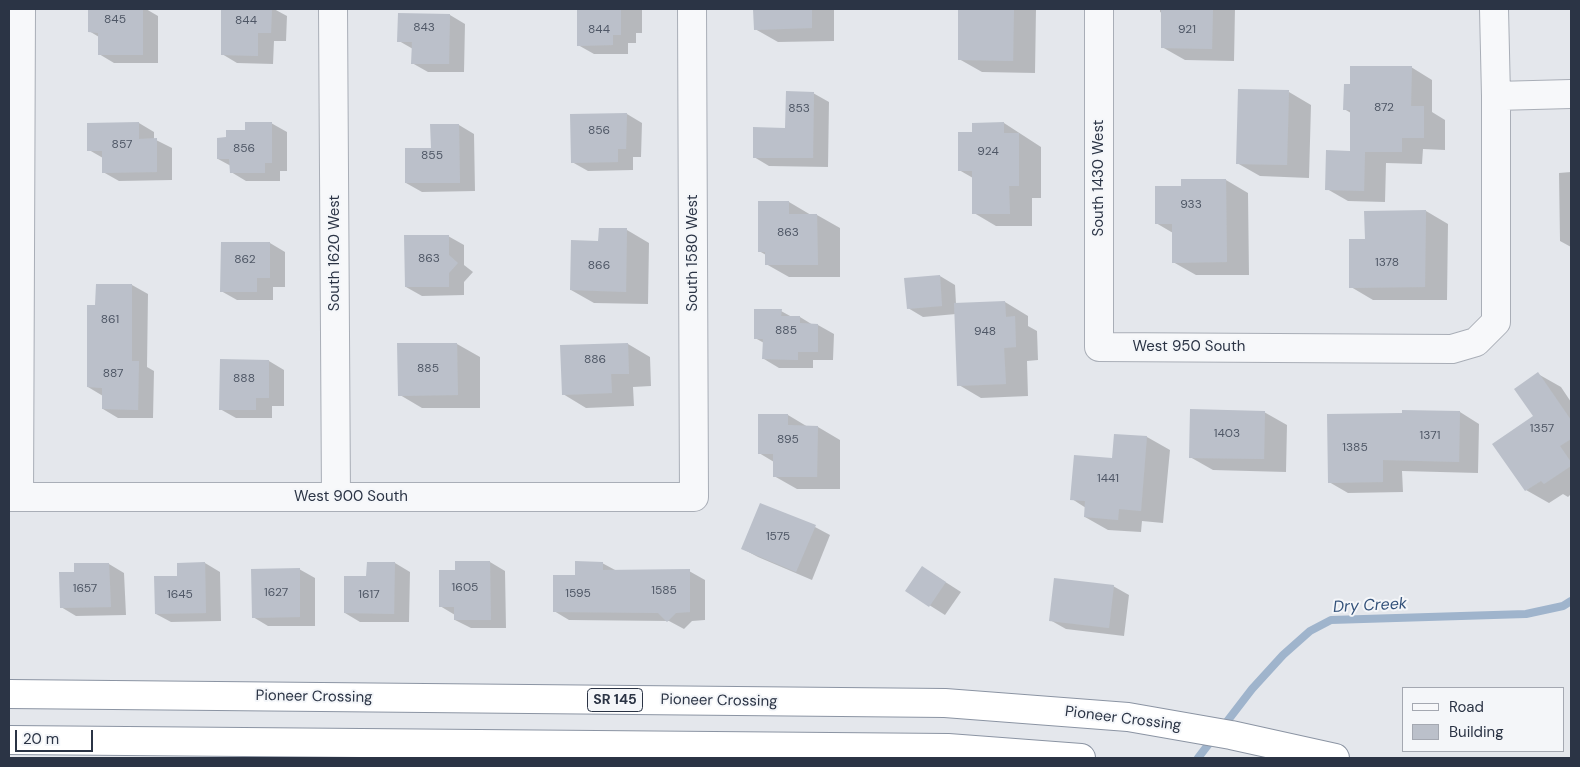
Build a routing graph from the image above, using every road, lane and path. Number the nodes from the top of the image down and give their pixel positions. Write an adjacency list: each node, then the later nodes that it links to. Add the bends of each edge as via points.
1 (21, 9): 9 (street)
2 (333, 9): 10 (street, South 1620 West)
3 (692, 9): 11 (street, South 1580 West)
4 (1099, 9): 8 (street, South 1430 West)
5 (1494, 9): 7 (street, West 950 South)
6 (1571, 94): 7 (street)
7 (1496, 96): 8 (street, West 950 South, via 1496,322 1476,342 1452,349)
8 (1099, 347)
9 (14, 497): 10 (street, West 900 South)
10 (336, 497): 11 (street, West 900 South)
11 (694, 497)
12 (9, 694): 15 (highway, Pioneer Crossing / SR 145, via 946,703 1128,717)
13 (9, 740): 14 (highway, via 948,748)
14 (1082, 758)
15 (1335, 758)

